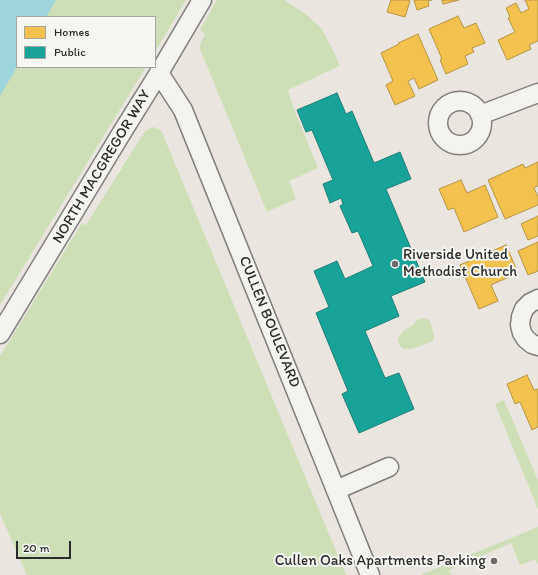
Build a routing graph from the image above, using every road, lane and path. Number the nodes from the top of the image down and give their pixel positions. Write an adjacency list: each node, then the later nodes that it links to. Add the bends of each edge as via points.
1 (202, 0): 2 (street, NORTH MACGREGOR WAY)
2 (159, 73): 6 (street, NORTH MACGREGOR WAY); 9 (street, CULLEN BOULEVARD, via 183,110)
3 (538, 93): 4 (street)
4 (480, 115)
5 (538, 300): 7 (street, via 524,309 520,325 526,339)
6 (0, 334)
7 (538, 346)
8 (389, 467): 9 (street)
9 (336, 490): 10 (street, CULLEN BOULEVARD)
10 (370, 575)

